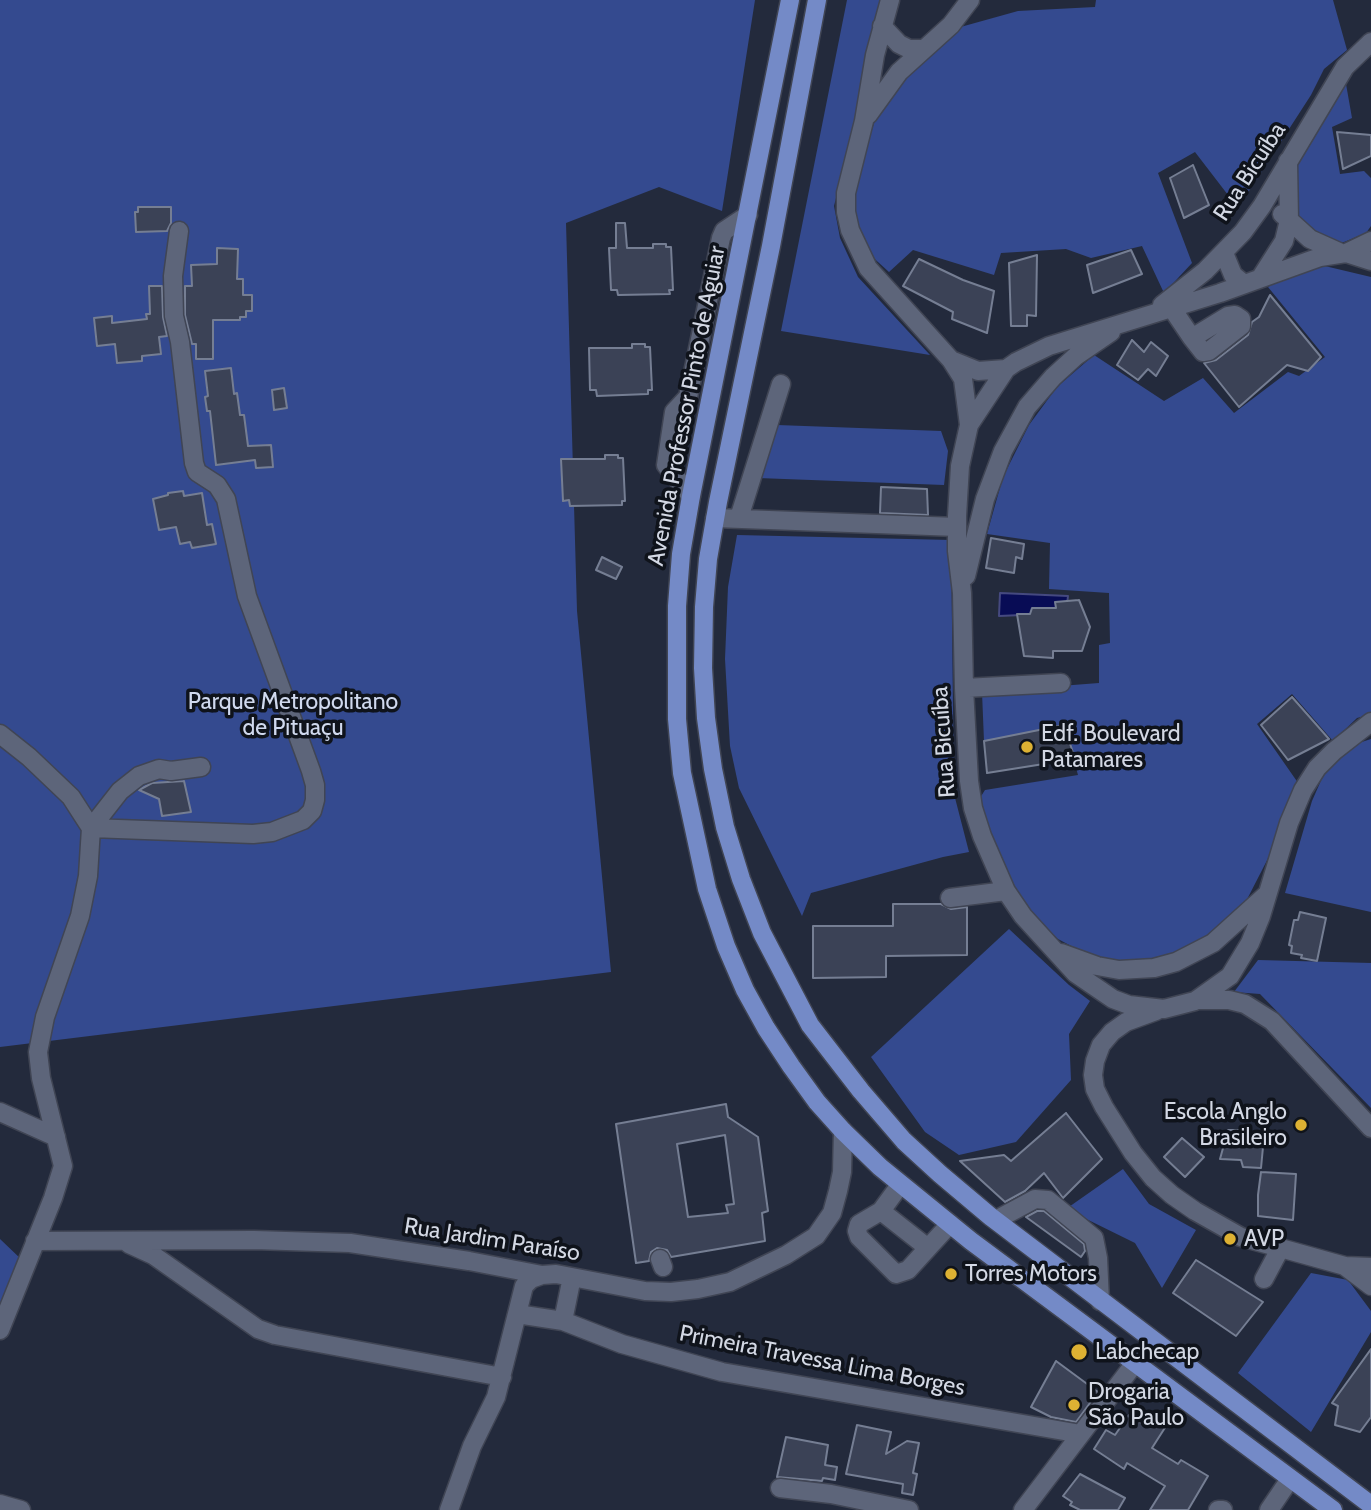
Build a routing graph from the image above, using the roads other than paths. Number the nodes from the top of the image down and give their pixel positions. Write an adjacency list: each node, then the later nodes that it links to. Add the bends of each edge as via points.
1 (790, 0): 11 (main road, Avenida Professor Pinto de Aguiar)
2 (817, 0): 32 (main road)
3 (890, 0): 5 (street)
4 (970, 0): 7 (street, via 951,25)
5 (883, 26): 7 (street, via 899,44); 8 (street)
6 (1371, 42): 9 (street, Rua Bicuíba, via 1345,67)
7 (923, 49): 8 (street, via 899,72)
8 (864, 121): 24 (street, via 846,193 850,230 868,268)
9 (1288, 161): 10 (street, Rua Bicuíba); 12 (street)
10 (1262, 206): 12 (street); 15 (street, Rua Bicuíba)
11 (748, 215): 31 (main road, Avenida Professor Pinto de Aguiar); 31 (street, via 721,238 688,397 674,412 666,465)
12 (1289, 220): 16 (street, via 1310,239); 18 (street, via 1284,241)
13 (179, 231): 41 (street, via 174,316 194,463 197,472 223,490 247,596 311,771 315,800 303,820 272,832)
14 (1371, 242): 16 (street, Rua Bicuíba)
15 (1224, 253): 18 (street, via 1233,275); 20 (street, Rua Bicuíba)
16 (1342, 253): 17 (street); 18 (street, Rua Bicuíba, via 1301,262)
17 (1371, 261)
18 (1252, 281): 19 (street, Rua Bicuíba)
19 (1171, 307): 20 (street, Rua Bicuíba); 22 (street)
20 (1152, 312): 21 (street, Rua Bicuíba)
21 (1124, 323): 23 (street, Rua Bicuíba); 26 (street, Rua Bicuíba)
22 (1192, 338)
23 (1027, 356): 25 (street, Rua Bicuíba); 26 (street, via 1043,361)
24 (951, 360): 25 (street, via 978,371); 28 (street, via 963,379)
25 (1006, 369): 28 (street, Rua Bicuíba)
26 (1053, 377): 30 (street, Rua Bicuíba, via 1027,407)
27 (781, 384): 33 (street)
28 (969, 425): 29 (street, Rua Bicuíba)
29 (960, 466): 30 (street, via 975,477); 34 (street, Rua Bicuíba)
30 (993, 477): 35 (street, Rua Bicuíba)
31 (691, 496): 54 (main road, Avenida Professor Pinto de Aguiar, via 680,567 676,681 682,773 696,842 715,911 746,989 791,1066)
32 (715, 518): 33 (street); 58 (main road, via 704,607 706,718 725,827 762,933 810,1025 861,1091 904,1141)
33 (739, 518): 34 (street)
34 (957, 527): 35 (street, Rua Bicuíba)
35 (962, 593): 37 (street, Rua Bicuíba)
36 (1061, 683): 37 (street)
37 (964, 688): 42 (street, Rua Bicuíba, via 974,808)
38 (1371, 722): 43 (street, Rua Bicuíba, via 1317,768 1303,790)
39 (0, 734): 41 (street, via 71,797)
40 (201, 766): 41 (street, via 159,769 139,776 120,791)
41 (91, 828): 55 (street, via 80,916 45,1017 38,1052)
42 (1006, 891): 44 (street); 46 (street, Rua Bicuíba)
43 (1270, 891): 45 (street, Rua Bicuíba); 47 (street, Rua Bicuíba)
44 (950, 898)
45 (1213, 943): 47 (street, via 1231,947); 48 (street, Rua Bicuíba, via 1176,962)
46 (1053, 949): 48 (street, Rua Bicuíba); 49 (street, Rua Bicuíba, via 1075,973)
47 (1239, 963): 50 (street, Rua Bicuíba, via 1230,976)
48 (1119, 970): 49 (street, via 1110,983)
49 (1114, 999): 51 (street, Rua Bicuíba)
50 (1195, 1000): 51 (street, Rua Bicuíba); 53 (street, via 1229,1000 1265,1016)
51 (1164, 1009): 63 (street, via 1112,1032 1095,1061 1095,1089 1133,1153 1172,1195 1241,1237)
52 (0, 1112): 55 (street)
53 (1371, 1128)
54 (843, 1131): 56 (main road, Avenida Professor Pinto de Aguiar); 67 (street, Rua Jardim Paraíso, via 842,1172 832,1213 816,1236 786,1255 730,1282 671,1292)
55 (56, 1137): 60 (street, via 61,1173)
56 (900, 1185): 57 (street); 59 (main road, Avenida Professor Pinto de Aguiar)
57 (881, 1211): 62 (street); 62 (street, via 859,1224 857,1231 896,1273 908,1270)
58 (996, 1220): 70 (main road); 70 (street, via 1035,1199 1048,1200 1094,1238)
59 (950, 1224): 62 (street); 74 (main road, Avenida Professor Pinto de Aguiar)
60 (35, 1241): 61 (street, Rua Jardim Paraíso); 73 (street)
61 (126, 1242): 66 (street, Rua Jardim Paraíso, via 350,1243); 75 (street, via 153,1255 258,1329)
62 (928, 1248)
63 (1280, 1249): 64 (street); 68 (street)
64 (1345, 1266): 65 (street); 69 (street)
65 (1371, 1268)
66 (542, 1275): 67 (street, Rua Jardim Paraíso); 71 (street, via 524,1286)
67 (572, 1277): 72 (street)
68 (1264, 1279)
69 (1371, 1286)
70 (1100, 1301): 80 (main road)
71 (517, 1314): 72 (street, Primeira Travessa Lima Borges); 75 (street)
72 (563, 1321): 76 (street, Primeira Travessa Lima Borges, via 634,1348 722,1372)
73 (0, 1330)
74 (1135, 1363): 76 (street); 77 (main road, Avenida Professor Pinto de Aguiar)
75 (502, 1377): 82 (street)
76 (1081, 1434): 84 (street)
77 (1290, 1479): 85 (street); 86 (main road, Avenida Professor Pinto de Aguiar)
78 (780, 1488): 83 (street)
79 (0, 1504): 81 (street)
80 (1371, 1505)
81 (21, 1510)
82 (449, 1510)
83 (909, 1510)
84 (1023, 1510)
85 (1269, 1510)
86 (1332, 1510)

